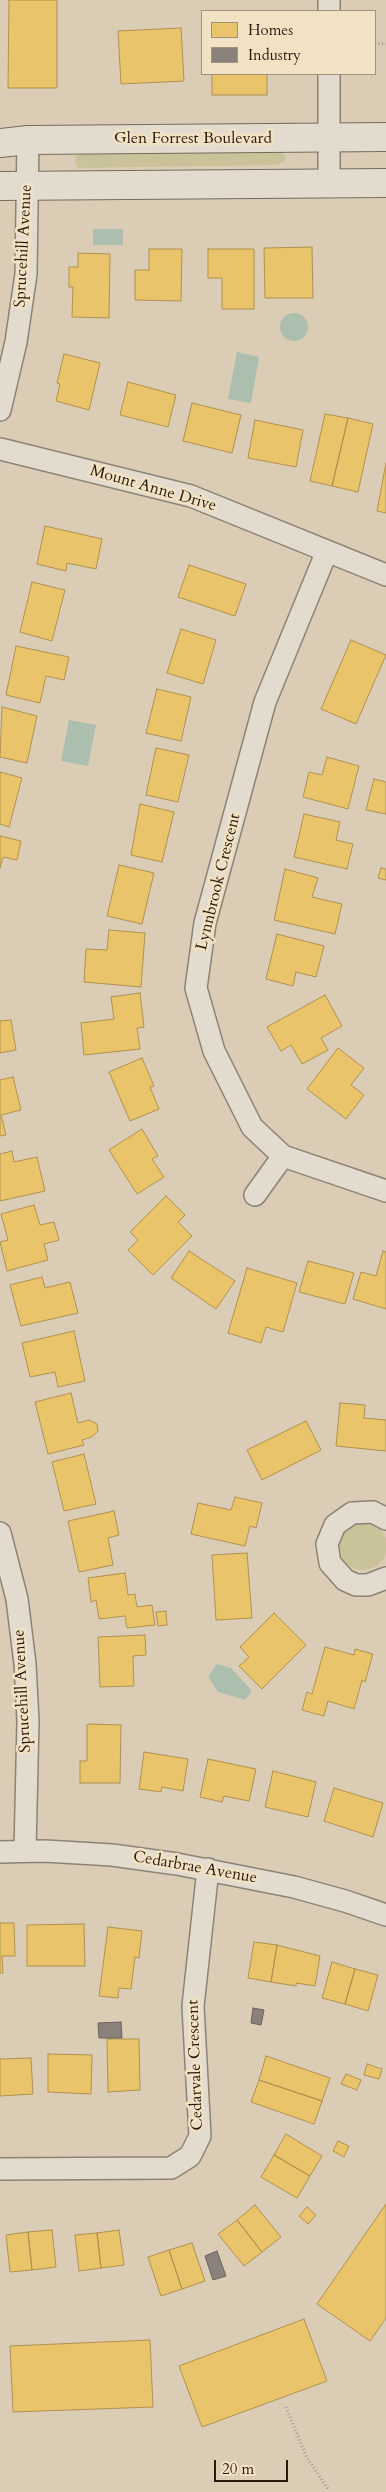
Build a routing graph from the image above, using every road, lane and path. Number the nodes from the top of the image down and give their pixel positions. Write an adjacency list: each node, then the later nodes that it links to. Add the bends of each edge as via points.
1 (329, 75): 3 (street)
2 (386, 137): 3 (street, Glen Forrest Boulevard)
3 (328, 138): 4 (street, Glen Forrest Boulevard); 6 (street)
4 (28, 140): 5 (street, Glen Forrest Boulevard); 9 (street, Sprucehill Avenue)
5 (0, 143)
6 (329, 183): 7 (street); 9 (street)
7 (386, 183)
8 (0, 186): 9 (street)
9 (28, 186): 10 (street, Sprucehill Avenue, via 28,251 23,302)
10 (0, 410)
11 (0, 449): 12 (street, Mount Anne Drive, via 191,496)
12 (328, 551): 13 (street, Mount Anne Drive); 14 (street, Lynnbrook Crescent, via 266,702 206,923 196,988 214,1051 252,1127)
13 (386, 575)
14 (282, 1156): 15 (street, Lynnbrook Crescent); 16 (street)
15 (386, 1191)
16 (255, 1195)
17 (386, 1519): 19 (street, via 373,1512 352,1513 335,1525 328,1544 330,1563 345,1580 356,1585 368,1585)
18 (0, 1533): 20 (street, Sprucehill Avenue, via 17,1599 25,1664 28,1721)
19 (386, 1578)
20 (25, 1851): 21 (street, Cedarbrae Avenue); 22 (street, Cedarbrae Avenue, via 112,1854)
21 (0, 1852)
22 (208, 1869): 23 (street, Cedarbrae Avenue, via 321,1894); 24 (street, Cedarvale Crescent, via 193,2006 200,2136 190,2156 171,2168)
23 (386, 1915)
24 (0, 2169)
25 (286, 2407): 26 (path, via 306,2456)
26 (328, 2489)

